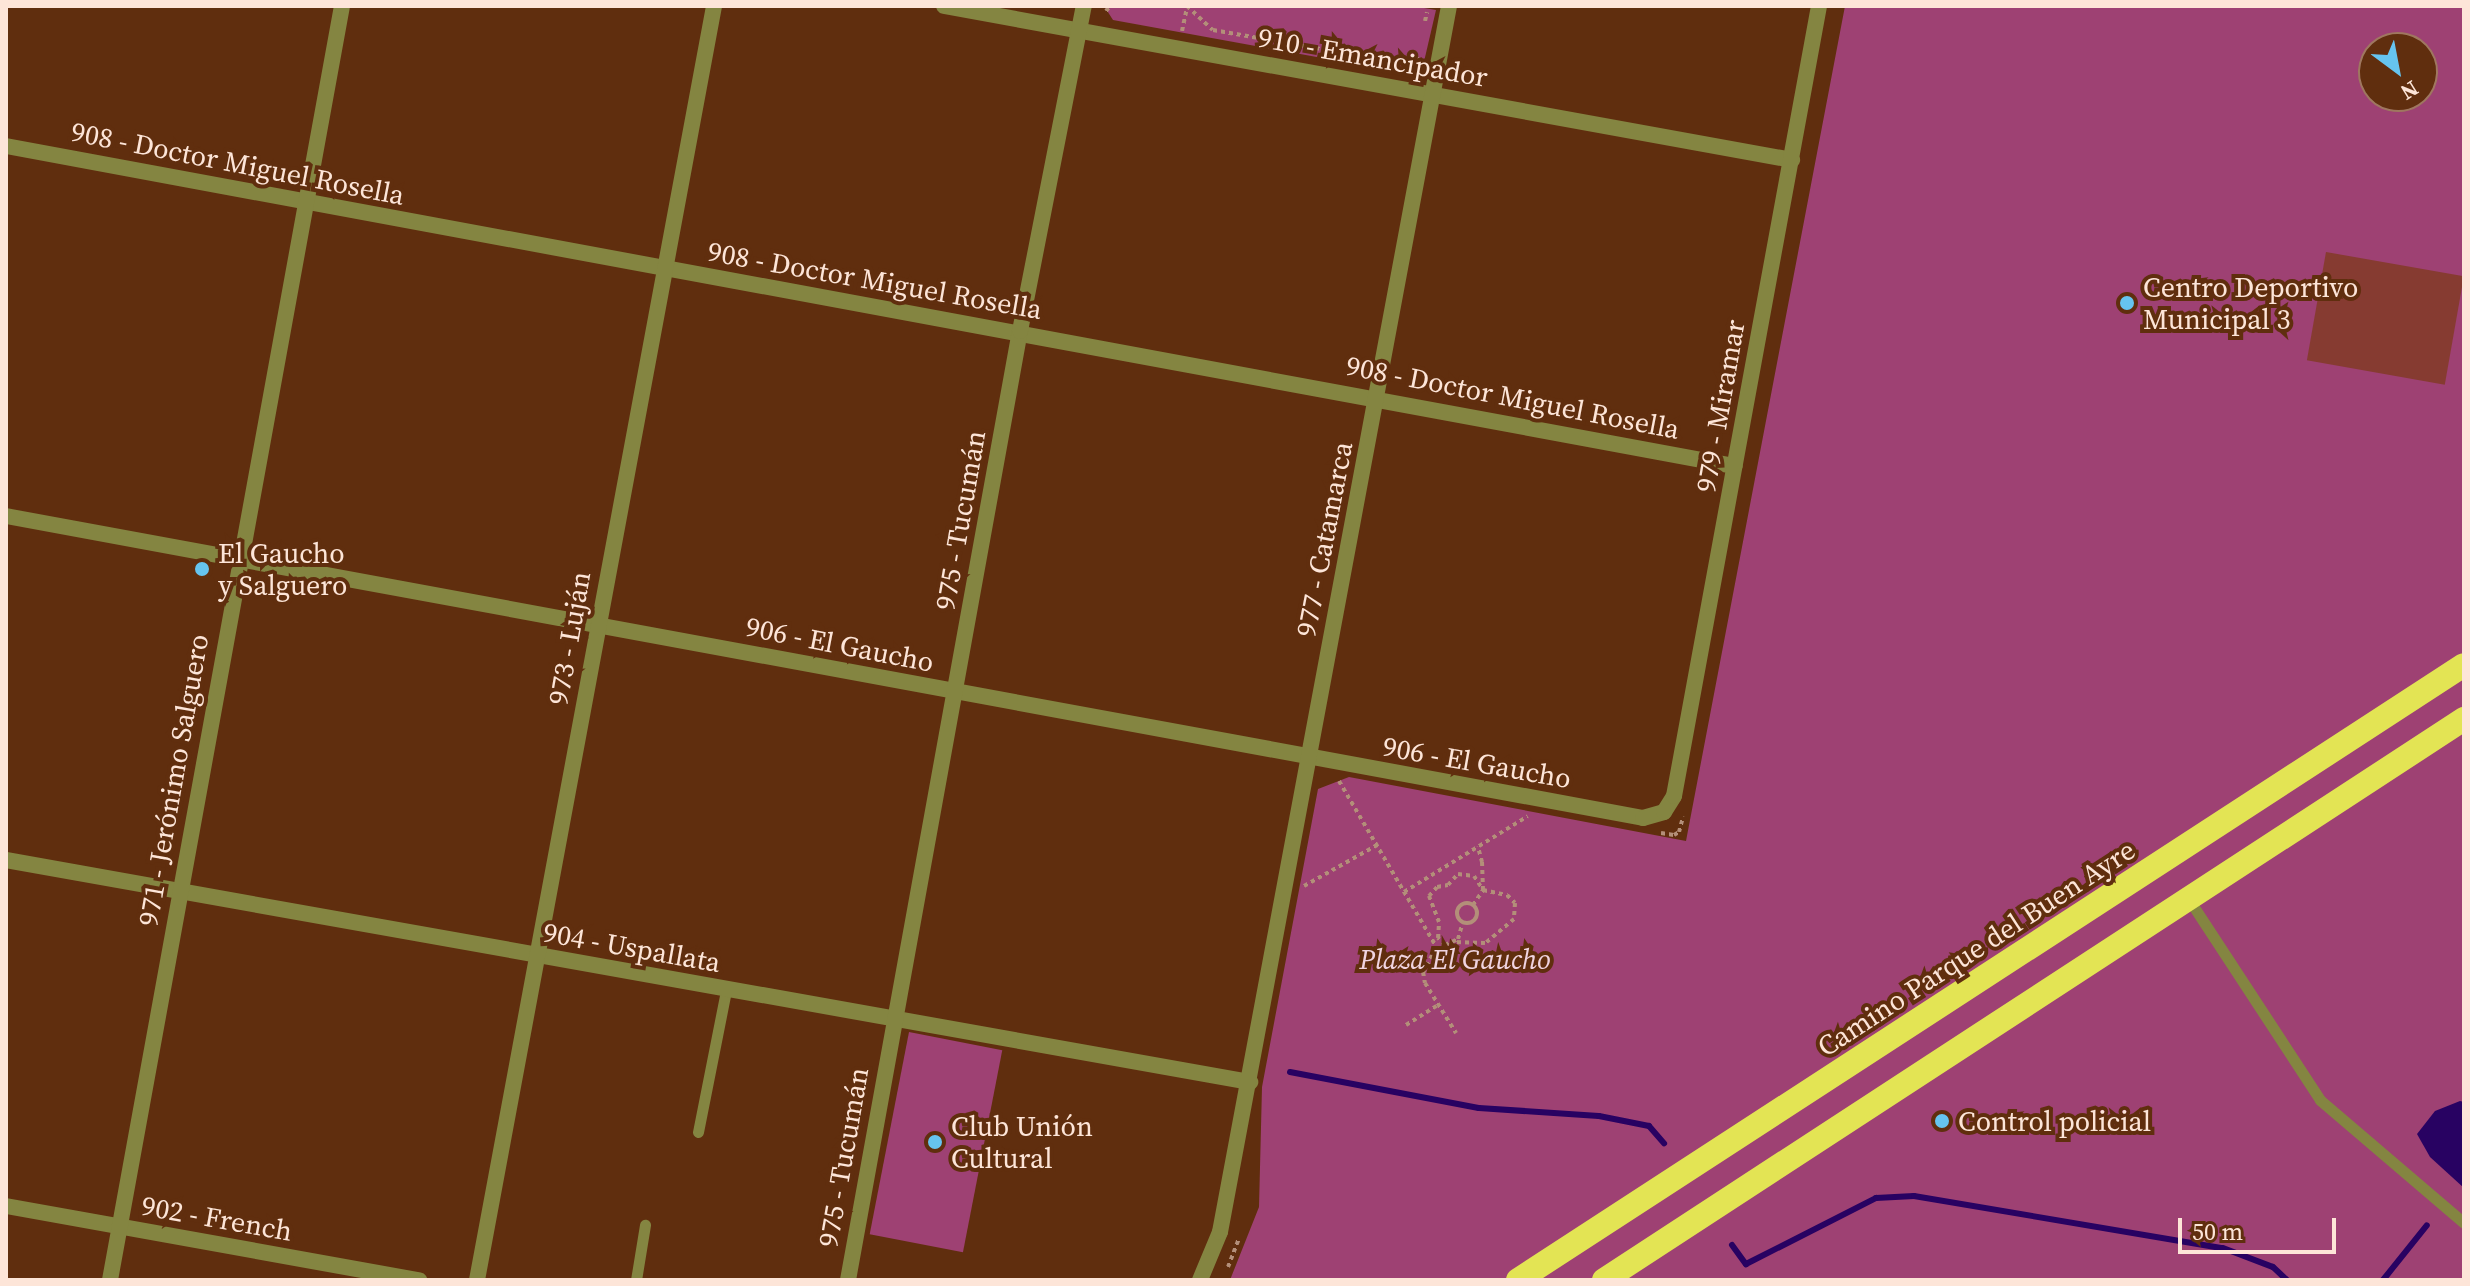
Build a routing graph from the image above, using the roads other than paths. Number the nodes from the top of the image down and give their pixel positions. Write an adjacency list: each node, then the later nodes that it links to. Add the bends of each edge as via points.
1 (342, 6): 11 (street, 971 - Jerónimo Salguero)
2 (714, 6): 12 (street, 973 - Luján)
3 (944, 6): 7 (street, 910 - Emancipador)
4 (1084, 6): 7 (street, 975 - Tucumán)
5 (1449, 6): 8 (street, 977 - Catamarca)
6 (1819, 6): 10 (street, 979 - Miramar)
7 (1080, 31): 8 (street, 910 - Emancipador); 13 (street, 975 - Tucumán)
8 (1432, 94): 10 (street, 910 - Emancipador); 14 (street, 977 - Catamarca)
9 (6, 146): 11 (street, 908 - Doctor Miguel Rosella)
10 (1792, 160): 15 (street, 979 - Miramar)
11 (304, 202): 12 (street, 908 - Doctor Miguel Rosella); 17 (street, 971 - Jerónimo Salguero)
12 (663, 270): 13 (street, 908 - Doctor Miguel Rosella); 18 (street, 973 - Luján)
13 (1020, 331): 14 (street, 908 - Doctor Miguel Rosella); 20 (street, 975 - Tucumán)
14 (1377, 397): 15 (street, 908 - Doctor Miguel Rosella); 22 (street, 977 - Catamarca)
15 (1735, 466): 23 (street, 979 - Miramar, via 1674,796)
16 (6, 516): 17 (street, 906 - El Gaucho)
17 (240, 560): 18 (street, 906 - El Gaucho); 25 (street, 971 - Jerónimo Salguero)
18 (597, 626): 20 (street, 906 - El Gaucho); 27 (street, 973 - Luján)
19 (2464, 665): 42 (highway, Camino Parque del Buen Ayre)
20 (956, 692): 22 (street, 906 - El Gaucho); 29 (street, 975 - Tucumán)
21 (2464, 719): 26 (highway)
22 (1308, 758): 23 (street, 906 - El Gaucho, via 1643,818); 30 (street, 977 - Catamarca)
23 (1664, 812)
24 (6, 860): 25 (street, 904 - Uspallata)
25 (179, 889): 27 (street, 904 - Uspallata); 35 (street, 971 - Jerónimo Salguero)
26 (2190, 901): 33 (lane, via 2320,1100); 43 (highway)
27 (538, 957): 28 (street, 904 - Uspallata); 38 (street, 973 - Luján)
28 (726, 990): 29 (street, 904 - Uspallata); 31 (lane)
29 (893, 1019): 30 (street, 904 - Uspallata); 40 (street, 975 - Tucumán)
30 (1250, 1082): 41 (street, 977 - Catamarca, via 1220,1232)
31 (698, 1132)
32 (6, 1206): 35 (street, 902 - French)
33 (2464, 1223)
34 (645, 1225): 39 (lane)
35 (120, 1227): 36 (street, 971 - Jerónimo Salguero); 37 (street, 902 - French)
36 (110, 1280)
37 (419, 1280)
38 (477, 1280)
39 (636, 1280)
40 (848, 1280)
41 (1200, 1280)
42 (1518, 1280)
43 (1604, 1280)

